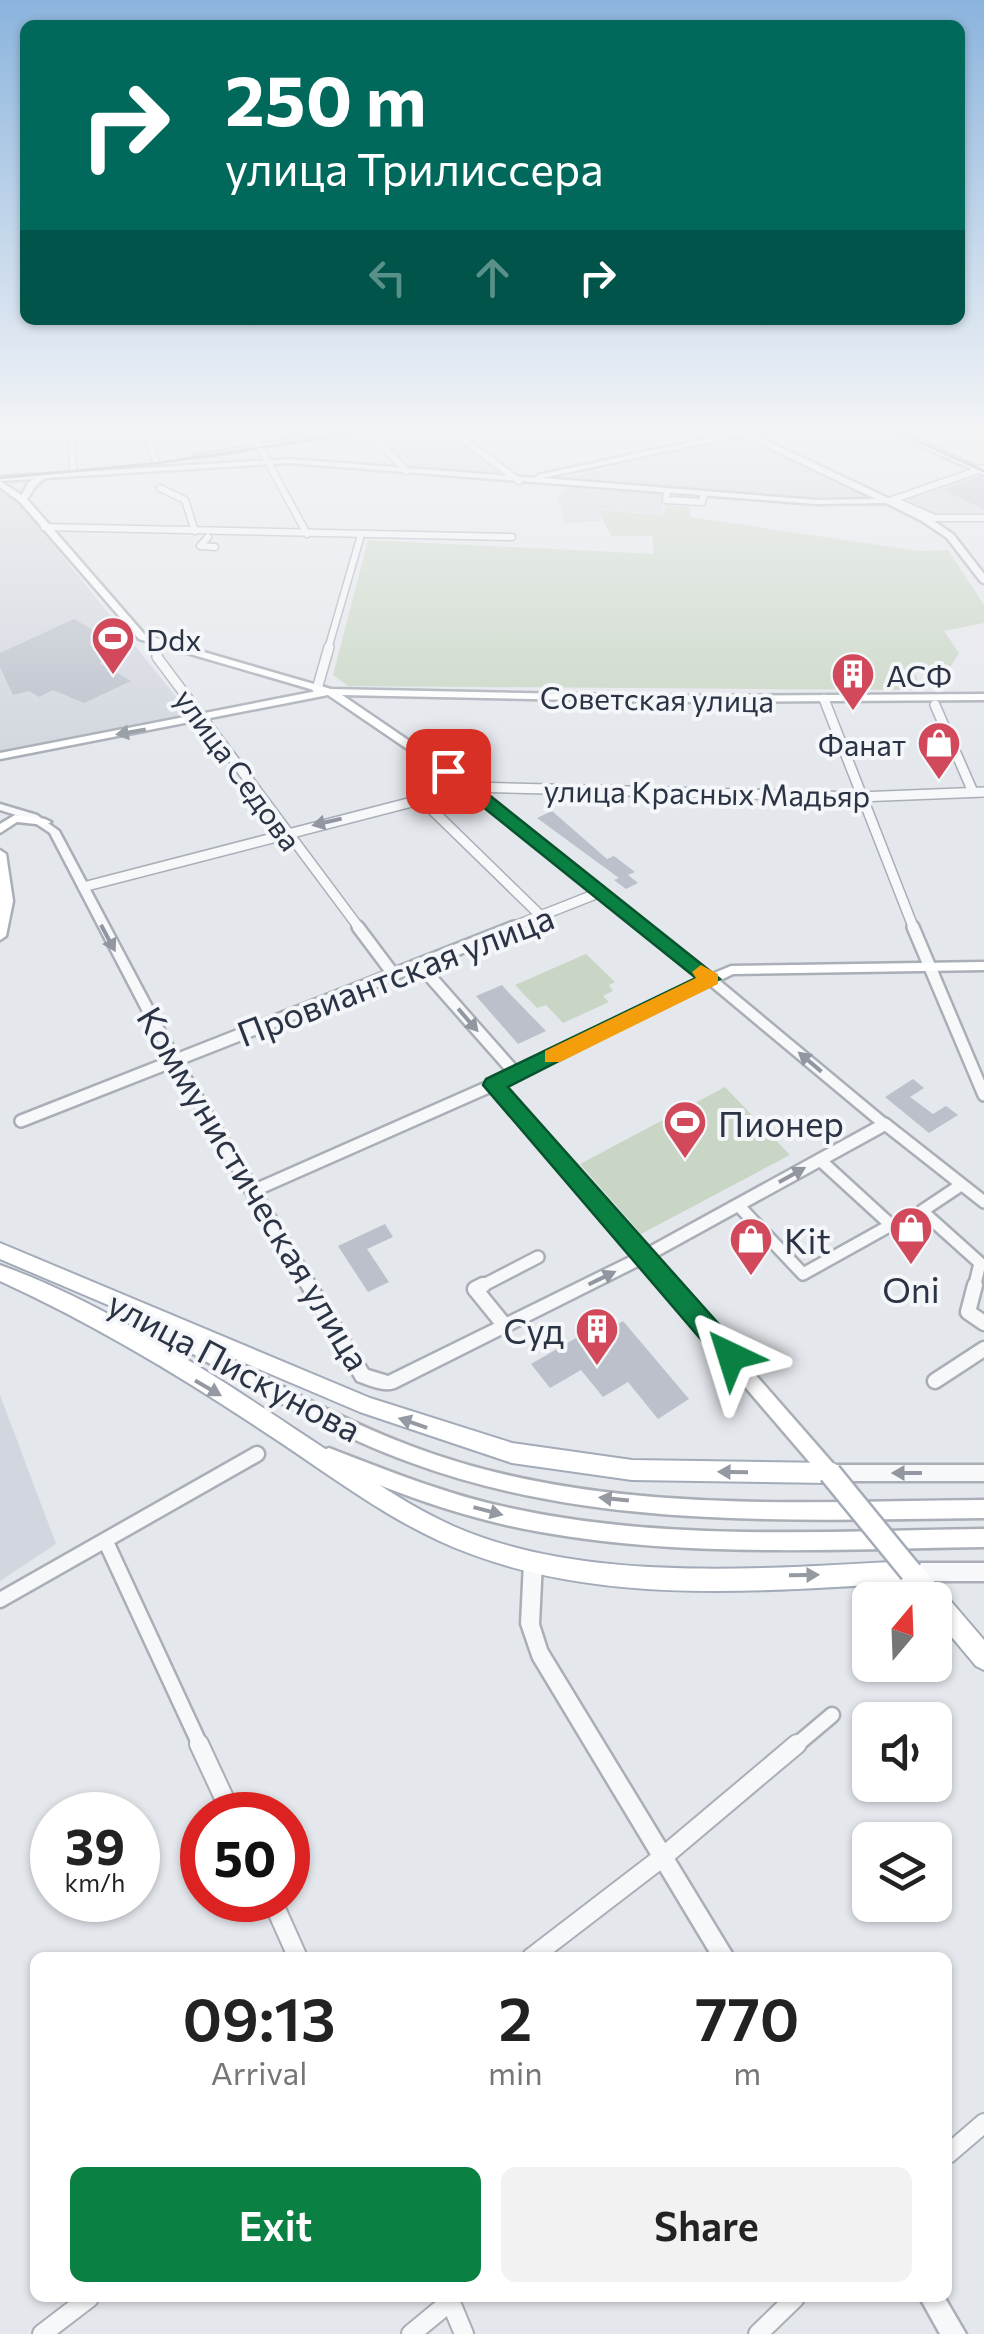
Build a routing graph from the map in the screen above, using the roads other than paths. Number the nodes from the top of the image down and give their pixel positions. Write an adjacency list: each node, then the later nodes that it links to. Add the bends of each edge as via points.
1 (53, 538): 7 (main road, улица Седова, via 142,637)
2 (206, 538): 5 (street, via 200,546)
3 (361, 538): 8 (street)
4 (951, 538): 6 (street)
5 (215, 548)
6 (984, 580)
7 (158, 644): 8 (main road); 12 (street, улица Седова, via 157,657)
8 (324, 691): 10 (main road, Советская улица); 12 (main road); 14 (main road)
9 (984, 697): 10 (main road, Советская улица)
10 (824, 699): 16 (street)
11 (936, 705): 15 (street)
12 (204, 720): 13 (main road, one-way to 13); 21 (street, улица Седова)
13 (0, 756)
14 (470, 787): 16 (street, улица Красных Мадьяр); 17 (street, улица Красных Мадьяр); 24 (main road)
15 (979, 792): 16 (street, улица Красных Мадьяр)
16 (859, 797): 28 (street)
17 (422, 800): 21 (street, улица Красных Мадьяр, one-way to 21); 25 (street)
18 (0, 807): 19 (street)
19 (45, 822): 20 (main road, via 14,818); 23 (street, Коммунистическая улица)
20 (0, 829)
21 (284, 832): 23 (street, улица Красных Мадьяр); 30 (street, улица Седова)
22 (0, 854): 26 (main road, via 7,900)
23 (82, 886): 32 (street, Коммунистическая улица, one-way to 32)
24 (601, 892): 25 (street, Провиантская улица); 31 (main road)
25 (542, 917): 27 (street, Провиантская улица)
26 (0, 936)
27 (420, 965): 30 (street, Провиантская улица); 33 (street, one-way to 33)
28 (930, 966): 29 (main road); 31 (main road, via 731,970); 35 (street)
29 (984, 966)
30 (394, 976): 32 (street, Провиантская улица)
31 (710, 979): 33 (main road); 37 (street, one-way to 31, via 756,1024)
32 (174, 1060): 36 (street, Провиантская улица); 40 (street, Коммунистическая улица)
33 (516, 1074): 34 (main road)
34 (494, 1085): 40 (street); 45 (main road)
35 (984, 1095)
36 (21, 1121)
37 (885, 1124): 38 (street, Коммунистическая улица); 39 (street)
38 (820, 1160): 42 (street, Коммунистическая улица, one-way to 38); 42 (street, via 890,1225 803,1274)
39 (961, 1184): 41 (street); 48 (street, via 922,1211 980,1263 968,1312)
40 (253, 1192): 49 (street, Коммунистическая улица, via 369,1380 389,1383)
41 (984, 1202)
42 (738, 1206): 45 (street, Коммунистическая улица)
43 (0, 1250): 47 (main road)
44 (538, 1256): 49 (street, via 475,1289)
45 (645, 1256): 49 (street, Коммунистическая улица, one-way to 45); 54 (main road)
46 (0, 1274): 52 (main road, one-way to 52, via 71,1307)
47 (96, 1291): 54 (main road, улица Пискунова, one-way to 47, via 632,1470 512,1452 393,1416); 56 (main road, улица Пискунова, one-way to 47, via 653,1502 574,1495 457,1470 350,1430)
48 (984, 1323)
49 (505, 1326)
50 (984, 1348): 51 (street)
51 (935, 1381)
52 (269, 1423): 57 (main road, улица Пискунова, one-way to 57, via 388,1481 572,1528 722,1538); 59 (main road, via 420,1520)
53 (257, 1454): 58 (street)
54 (830, 1473): 55 (street, улица Пискунова, one-way to 54); 60 (main road, bridge)
55 (984, 1473)
56 (984, 1509)
57 (984, 1538)
58 (106, 1542): 63 (street); 67 (street)
59 (532, 1562): 60 (main road, one-way to 60, via 673,1576); 68 (street, via 530,1624 539,1653)
60 (911, 1572): 61 (street); 62 (main road)
61 (984, 1572)
62 (920, 1582)
63 (0, 1600)
64 (952, 1620): 65 (main road)
65 (984, 1658)
66 (832, 1714): 68 (street)
67 (221, 1792)
68 (664, 1856): 71 (street); 72 (street)
69 (282, 1922): 70 (street)
70 (295, 1952)
71 (539, 1952)
72 (721, 1952)
73 (984, 2123): 74 (street)
74 (952, 2151)
75 (85, 2302): 80 (street)
76 (447, 2302): 81 (street)
77 (451, 2302): 82 (street)
78 (790, 2302): 83 (street)
79 (934, 2302): 84 (street)
80 (42, 2334)
81 (412, 2334)
82 (464, 2334)
83 (758, 2334)
84 (954, 2334)

